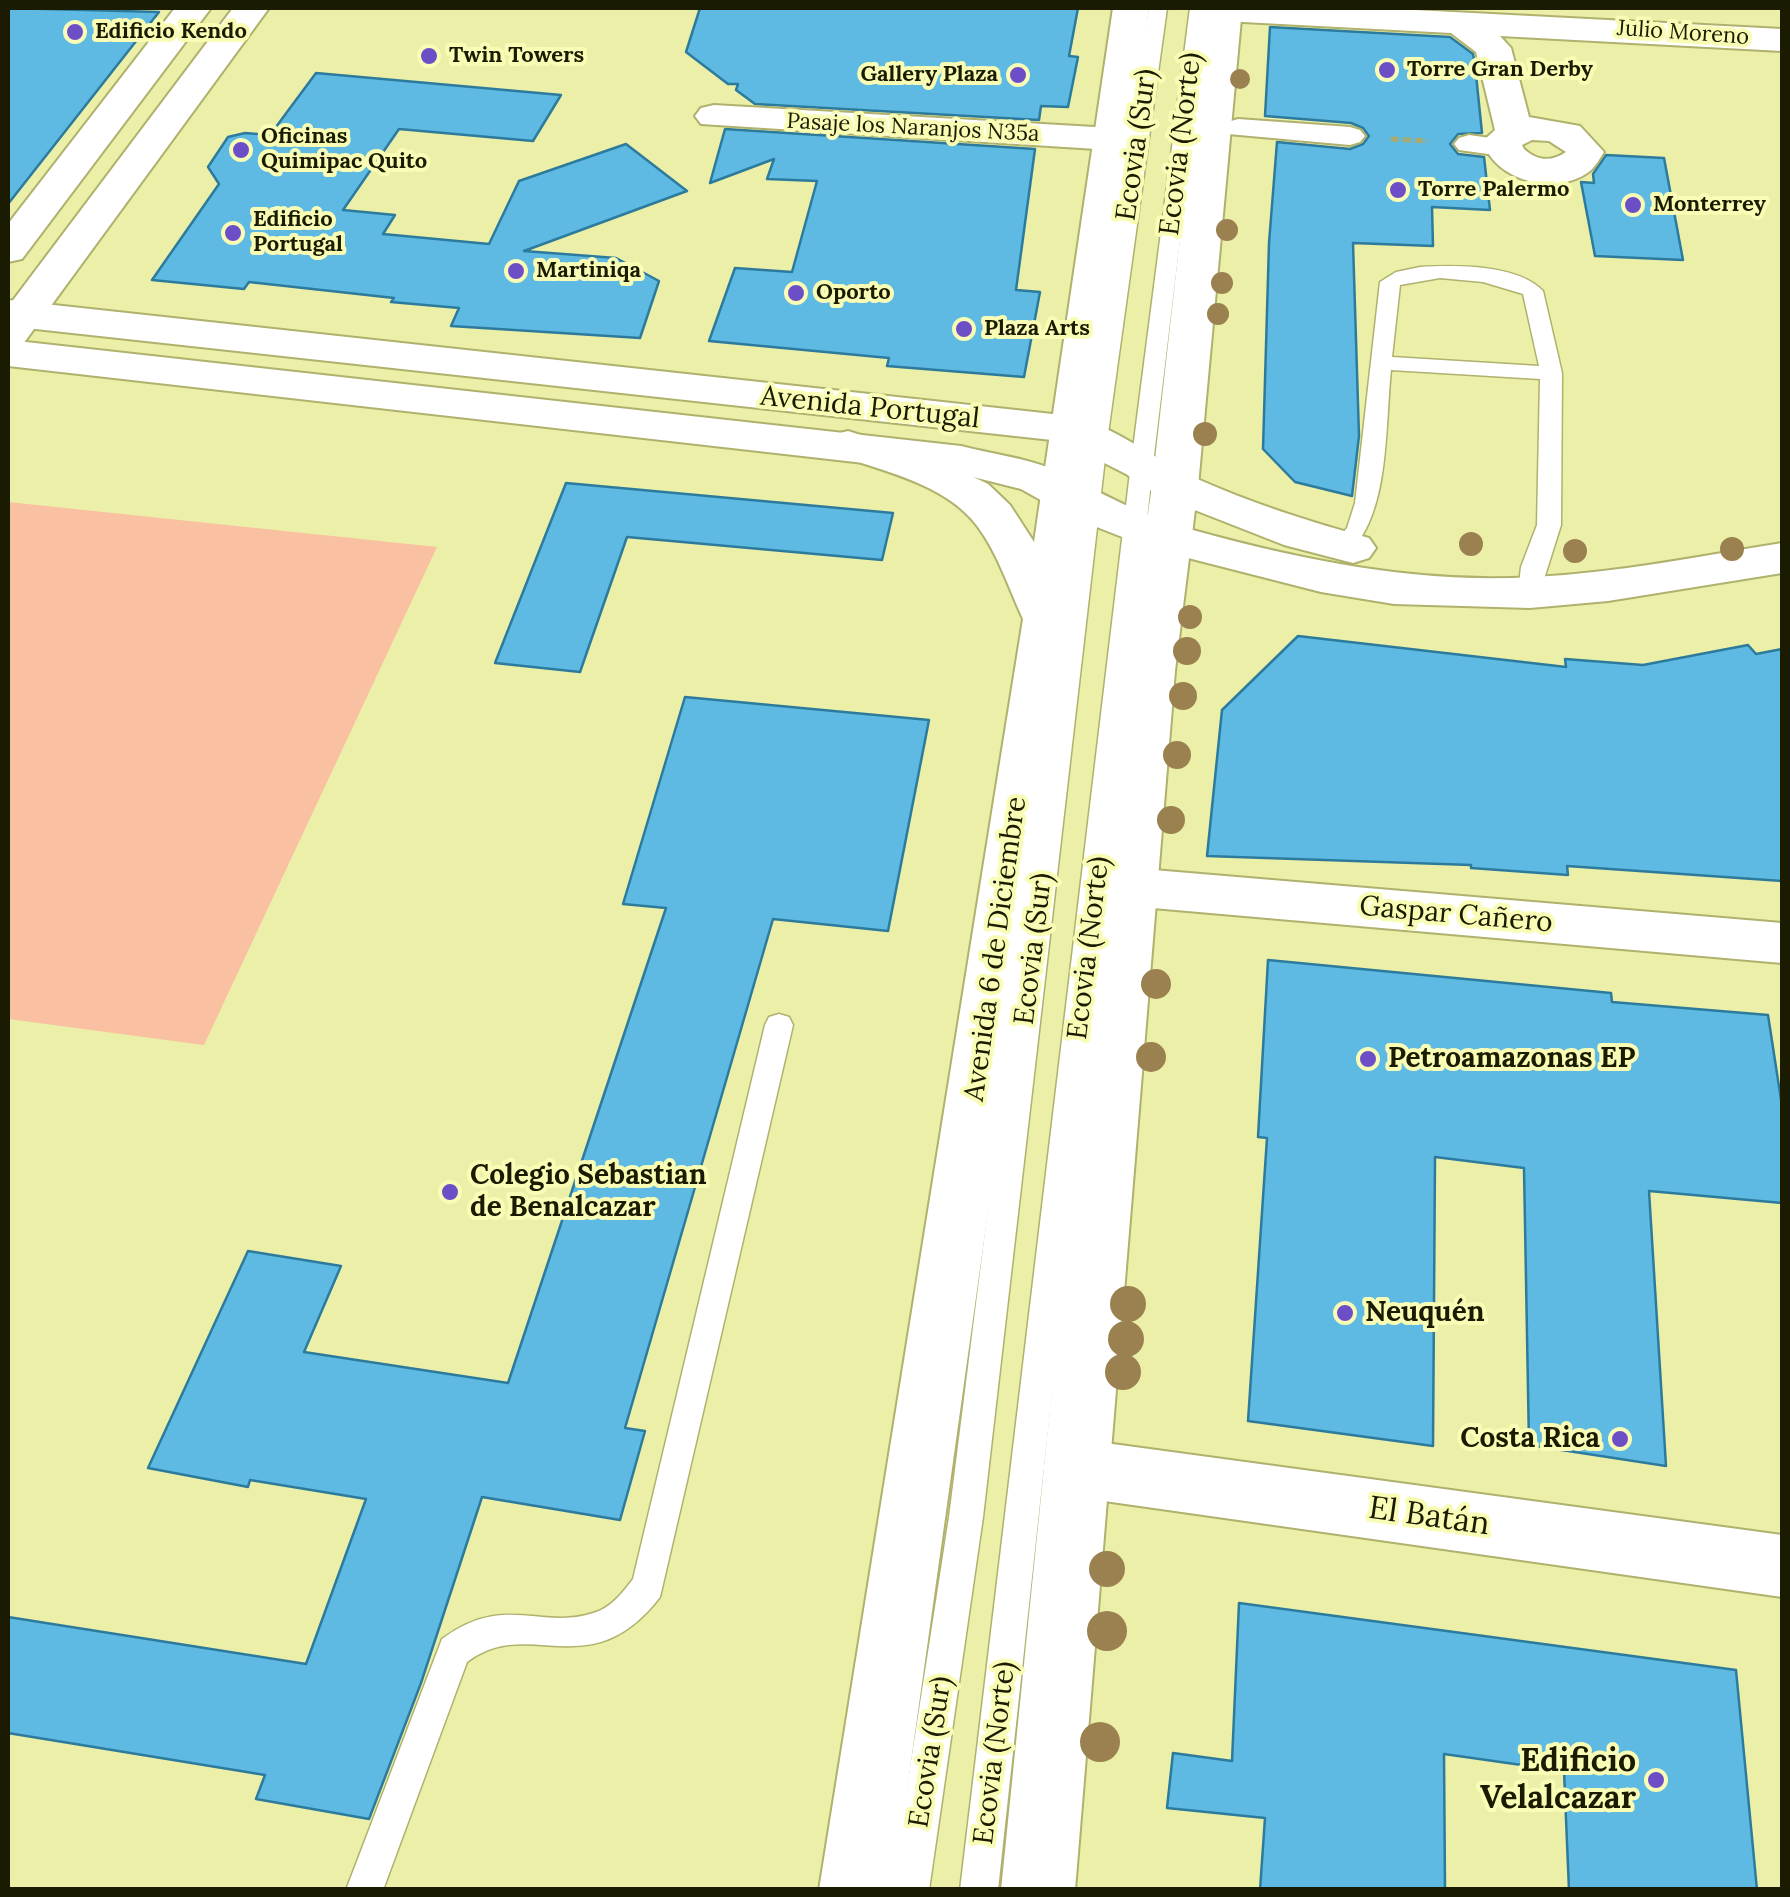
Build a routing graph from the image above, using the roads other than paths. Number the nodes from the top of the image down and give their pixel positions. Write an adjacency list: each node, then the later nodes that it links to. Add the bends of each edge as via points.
1 (193, 8): 13 (main road)
2 (250, 8): 14 (main road)
3 (1131, 8): 12 (main road, Avenida 6 de Diciembre)
4 (1158, 8): 17 (lane, Ecovia (Sur))
5 (1216, 8): 6 (main road, Julio Moreno); 19 (main road)
6 (1461, 23): 7 (main road, Julio Moreno); 7 (main road, via 1494,48 1505,138 1519,47)
7 (1499, 24): 8 (main road, Julio Moreno)
8 (1782, 40)
9 (714, 116): 12 (main road, Pasaje los Naranjos N35a)
10 (1238, 128): 11 (street)
11 (1350, 136)
12 (1112, 139): 17 (main road, Avenida 6 de Diciembre)
13 (8, 250)
14 (11, 329): 17 (main road, Avenida Portugal); 18 (main road, Avenida Portugal)
15 (1381, 364): 16 (lane); 16 (lane, via 1390,282 1412,273 1495,276 1533,291); 22 (lane, via 1366,503 1358,530)
16 (1551, 372): 24 (lane, via 1549,525)
17 (1084, 436): 19 (main road, Avenida Portugal); 20 (main road, Avenida 6 de Diciembre)
18 (848, 444): 20 (main road, Avenida Portugal, via 990,465 1037,478); 25 (main road, via 926,472 982,502)
19 (1159, 475): 21 (main road); 22 (main road, Avenida Portugal)
20 (1075, 499): 21 (main road, Avenida Portugal); 25 (main road, Avenida 6 de Diciembre); 33 (lane, Ecovia (Sur), via 966,1517)
21 (1153, 532): 24 (main road, Avenida Portugal, via 1357,584); 26 (main road, via 1150,671); 34 (lane, Ecovia (Norte))
22 (1343, 546): 24 (main road, Avenida Portugal)
23 (1782, 558): 24 (main road, Avenida Portugal, via 1709,571)
24 (1531, 580)
25 (1047, 619): 32 (main road, Avenida 6 de Diciembre)
26 (1130, 887): 27 (main road, Gaspar Cañero); 29 (main road)
27 (1782, 943)
28 (779, 1025): 31 (lane, via 648,1586 636,1610 618,1623 589,1630 483,1630 465,1637 454,1651)
29 (1076, 1468): 30 (main road, El Batán); 35 (main road)
30 (1782, 1566)
31 (364, 1890)
32 (856, 1890)
33 (910, 1890)
34 (979, 1890)
35 (1038, 1890)

